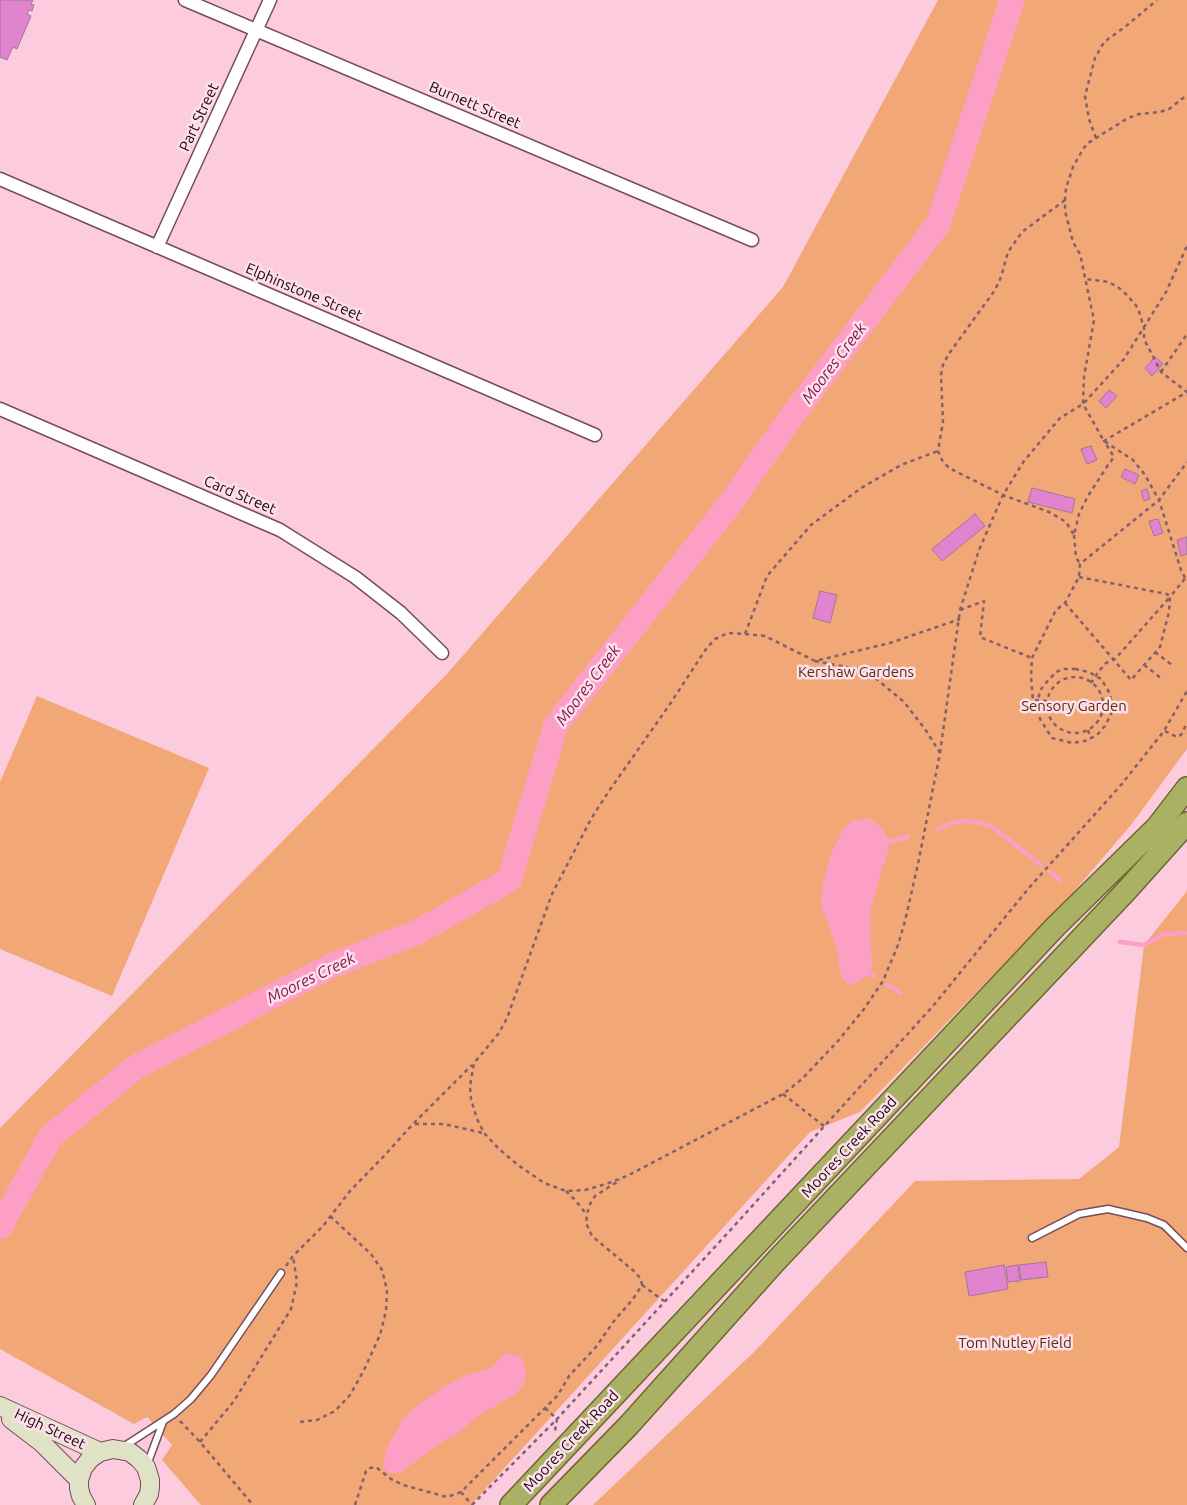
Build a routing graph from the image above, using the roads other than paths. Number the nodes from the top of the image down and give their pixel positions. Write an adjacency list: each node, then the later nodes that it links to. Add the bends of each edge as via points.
1 (185, 0): 3 (street, Burnett Street)
2 (270, 0): 3 (street, Part Street)
3 (256, 31): 5 (street, Burnett Street); 6 (street, Part Street)
4 (0, 179): 6 (street, Elphinstone Street)
5 (752, 240)
6 (157, 247): 8 (street, Elphinstone Street)
7 (0, 409): 9 (street, Card Street, via 280,530 355,577 401,613)
8 (595, 435)
9 (442, 653)
10 (1187, 788): 24 (highway, Moores Creek Road, via 1157,827 1056,926)
11 (1187, 823): 25 (highway, Moores Creek Road)
12 (1032, 1238): 13 (lane, via 1079,1214 1108,1208 1164,1225)
13 (1187, 1248)
14 (281, 1273): 17 (lane, via 211,1375 191,1399)
15 (0, 1406): 19 (main road, High Street)
16 (0, 1410): 21 (main road, High Street, via 41,1442)
17 (163, 1422): 18 (lane); 20 (lane)
18 (120, 1449): 19 (main road, High Street); 20 (main road, via 130,1452)
19 (100, 1452): 21 (main road, High Street, via 82,1468)
20 (146, 1467): 22 (main road)
21 (79, 1480): 23 (main road)
22 (150, 1501)
23 (85, 1504)
24 (511, 1505)
25 (551, 1505)

